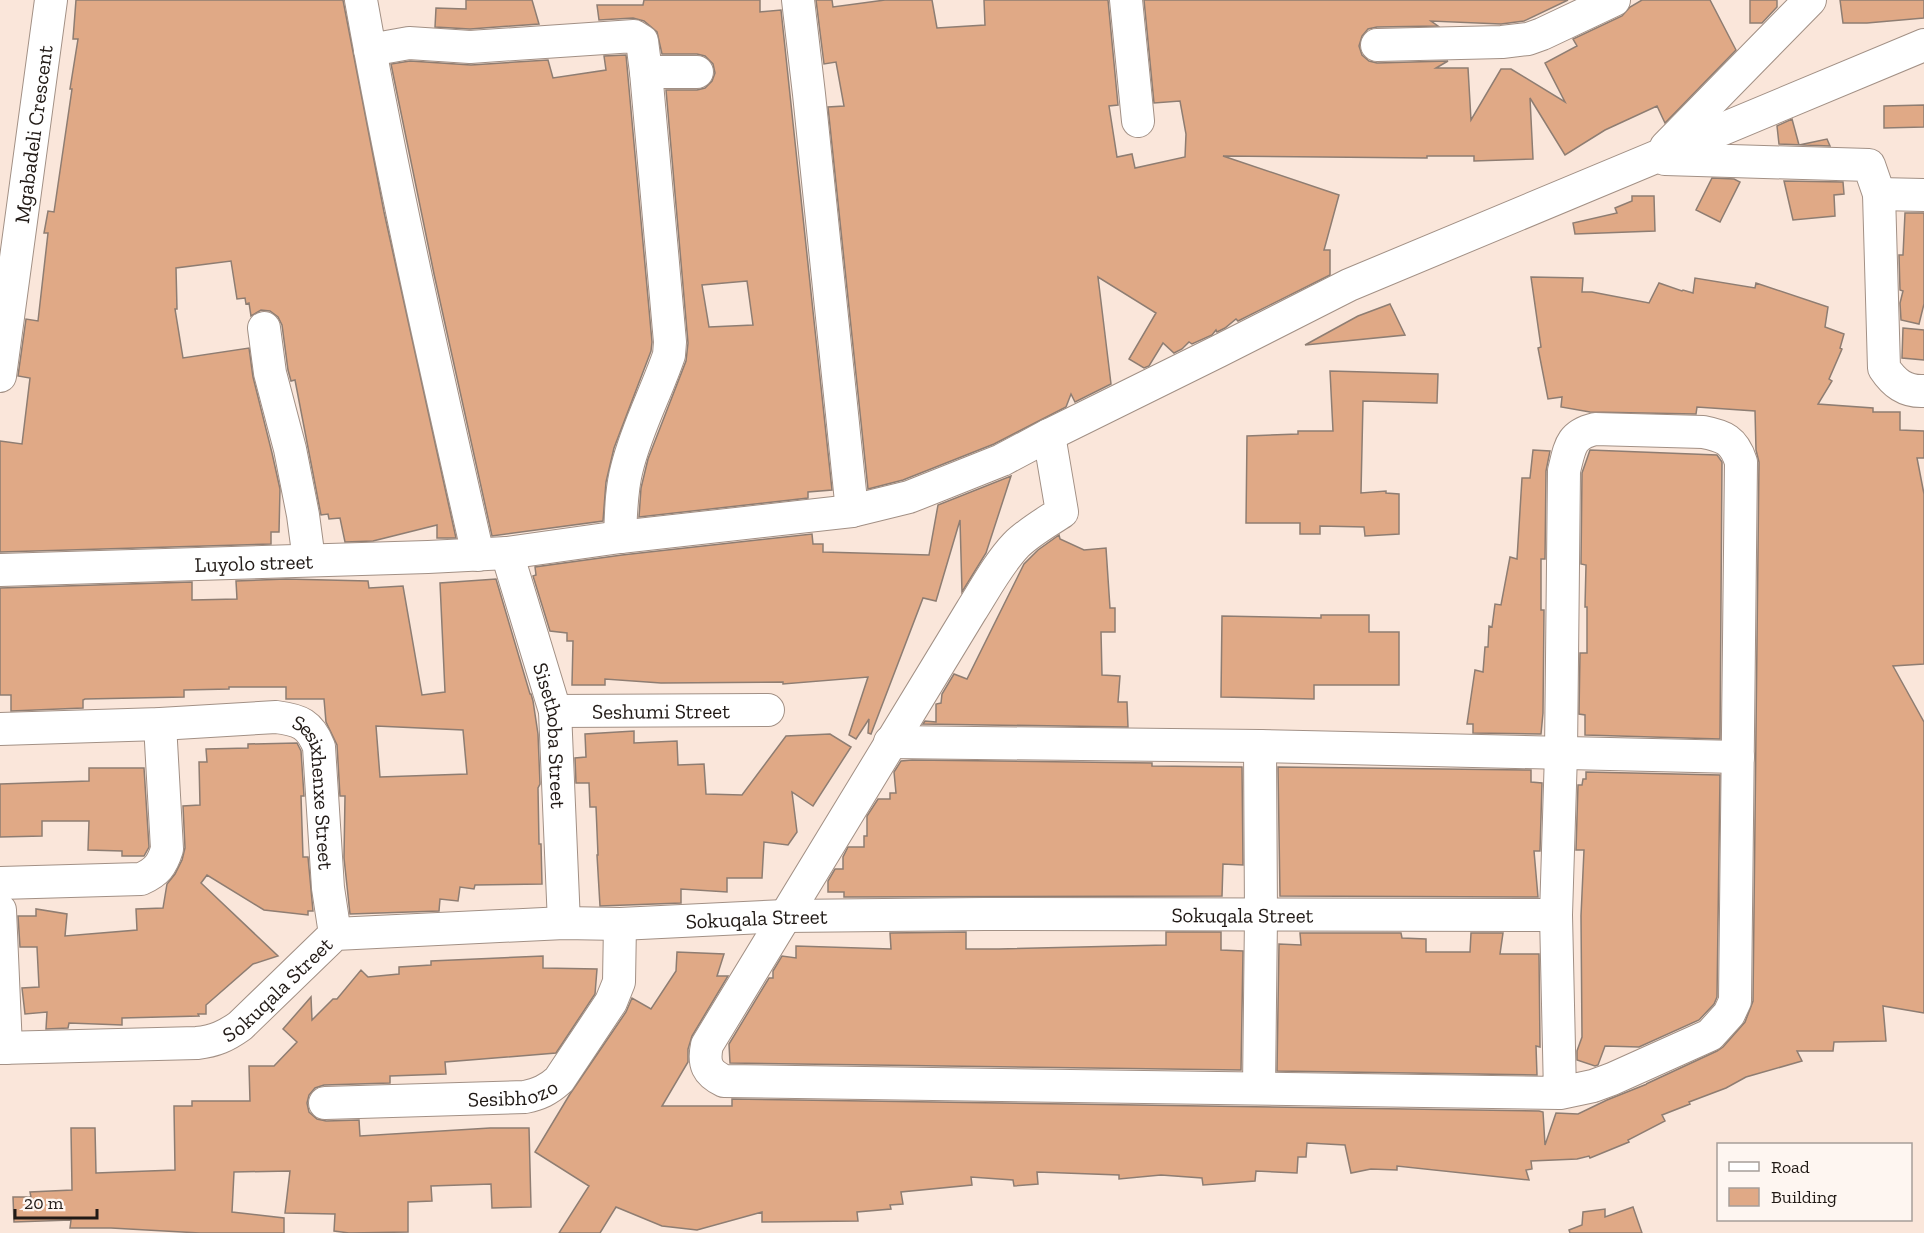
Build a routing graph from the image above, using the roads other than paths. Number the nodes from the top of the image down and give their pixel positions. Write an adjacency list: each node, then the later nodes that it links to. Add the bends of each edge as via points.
1 (51, 0): 17 (street, Mgabadeli Crescent)
2 (361, 0): 9 (street, Sisethoba Street)
3 (798, 0): 20 (street)
4 (1126, 0): 12 (street)
5 (1614, 0): 7 (street, via 1528,39)
6 (1810, 0): 13 (street)
7 (1377, 45)
8 (1924, 45): 13 (street, Luyolo street)
9 (370, 50): 10 (street, via 409,43 470,47 634,36 642,41); 22 (street, Sisethoba Street, via 408,243)
10 (646, 72): 11 (street); 21 (street, via 670,342 667,361 626,470)
11 (698, 72)
12 (1138, 121)
13 (1655, 159): 14 (street, via 1869,165); 19 (street, Luyolo street, via 1349,285)
14 (1879, 194): 15 (street); 18 (street, via 1884,368 1900,386)
15 (1924, 195)
16 (264, 328): 23 (street)
17 (0, 376)
18 (1924, 392)
19 (1049, 435): 20 (street, Luyolo street, via 1002,460 909,497); 29 (street, via 1062,512 1017,545 1000,565)
20 (852, 511): 21 (street, Luyolo street)
21 (620, 537): 22 (street, Luyolo street)
22 (493, 554): 23 (street, Luyolo street); 26 (street, Sisethoba Street)
23 (309, 560): 24 (street, Luyolo street)
24 (0, 570)
25 (768, 710): 26 (street, Seshumi Street)
26 (555, 711): 38 (street, Sisethoba Street)
27 (160, 724): 28 (street, Sesixhenxe Street); 33 (street, via 167,849 161,866 153,874 141,879); 40 (street, Sesixhenxe Street, via 276,717 291,718 314,733 319,747 328,888)
28 (0, 729)
29 (890, 742): 30 (street); 36 (street)
30 (1260, 746): 31 (street); 37 (street)
31 (1561, 753): 32 (street); 32 (street, via 1564,471 1575,439 1595,429 1703,432 1728,440 1738,454); 35 (street)
32 (1738, 757): 43 (street, via 1735,1001 1729,1014 1710,1035 1612,1079)
33 (0, 883)
34 (0, 910): 41 (street)
35 (1556, 915): 37 (street, Sokuqala Street); 43 (street)
36 (785, 916): 37 (street, Sokuqala Street); 39 (street, Sokuqala Street); 42 (street, via 707,1045 707,1067 713,1076 724,1081)
37 (1261, 916): 42 (street)
38 (564, 923): 39 (street, Sokuqala Street); 40 (street, Sokuqala Street)
39 (621, 924): 44 (street, Sesibhozo, via 619,982 611,1002 550,1089 525,1097)
40 (335, 934): 41 (street, Sokuqala Street, via 240,1026 215,1041)
41 (3, 1048)
42 (1259, 1089): 43 (street)
43 (1560, 1093)
44 (325, 1103)

